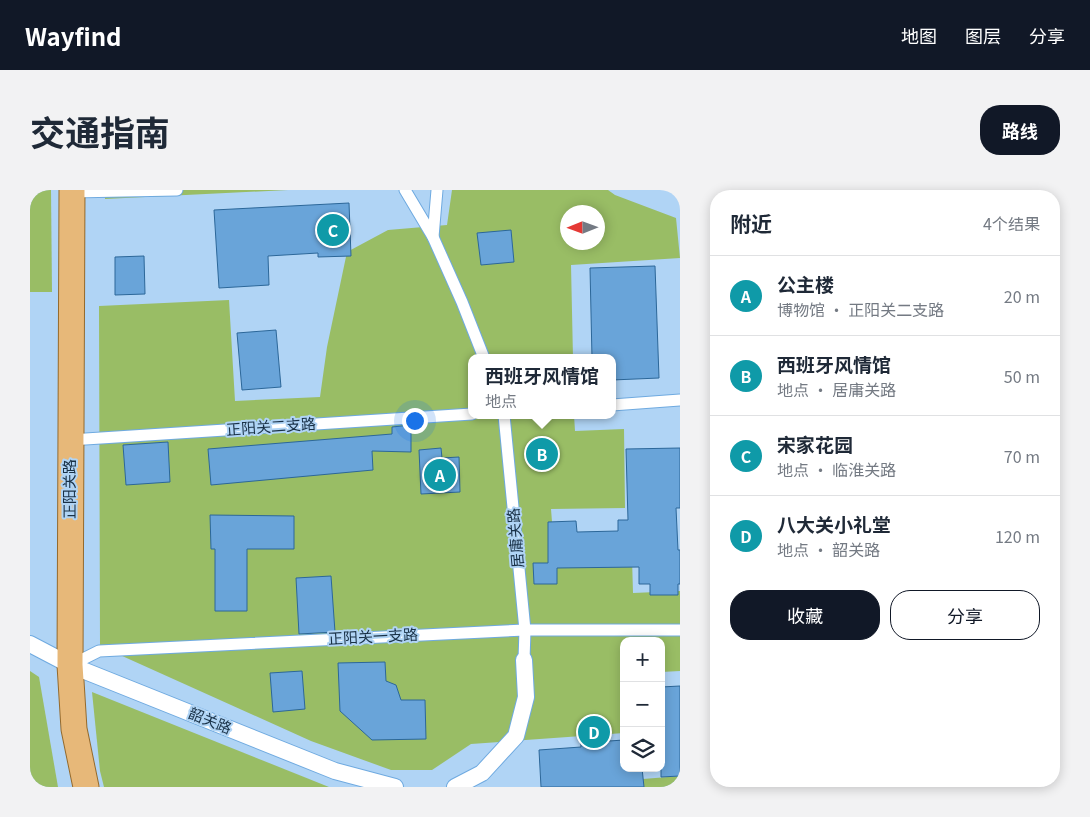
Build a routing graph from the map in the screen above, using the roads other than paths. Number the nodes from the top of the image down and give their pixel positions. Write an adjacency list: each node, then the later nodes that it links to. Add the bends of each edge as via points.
1 (177, 190): 4 (street)
2 (405, 190): 5 (street)
3 (437, 190): 5 (street)
4 (72, 191): 11 (main road, 正阳关路)
5 (433, 237): 6 (street)
6 (482, 354)
7 (680, 400): 8 (street)
8 (616, 405)
9 (468, 414): 11 (street, 正阳关二支路)
10 (504, 419): 12 (street, 居庸关路)
11 (70, 440): 16 (main road, 正阳关路)
12 (525, 630): 13 (street, 正阳关一支路); 15 (street, 居庸关路); 16 (street, 正阳关一支路, via 99,650)
13 (680, 630)
14 (30, 644): 16 (street, 韶关路)
15 (524, 660): 19 (street, via 526,697 516,736 482,773)
16 (70, 665): 17 (main road, 正阳关路, via 74,729); 18 (street, 韶关路, via 335,771)
17 (86, 787)
18 (394, 787)
19 (455, 787)

